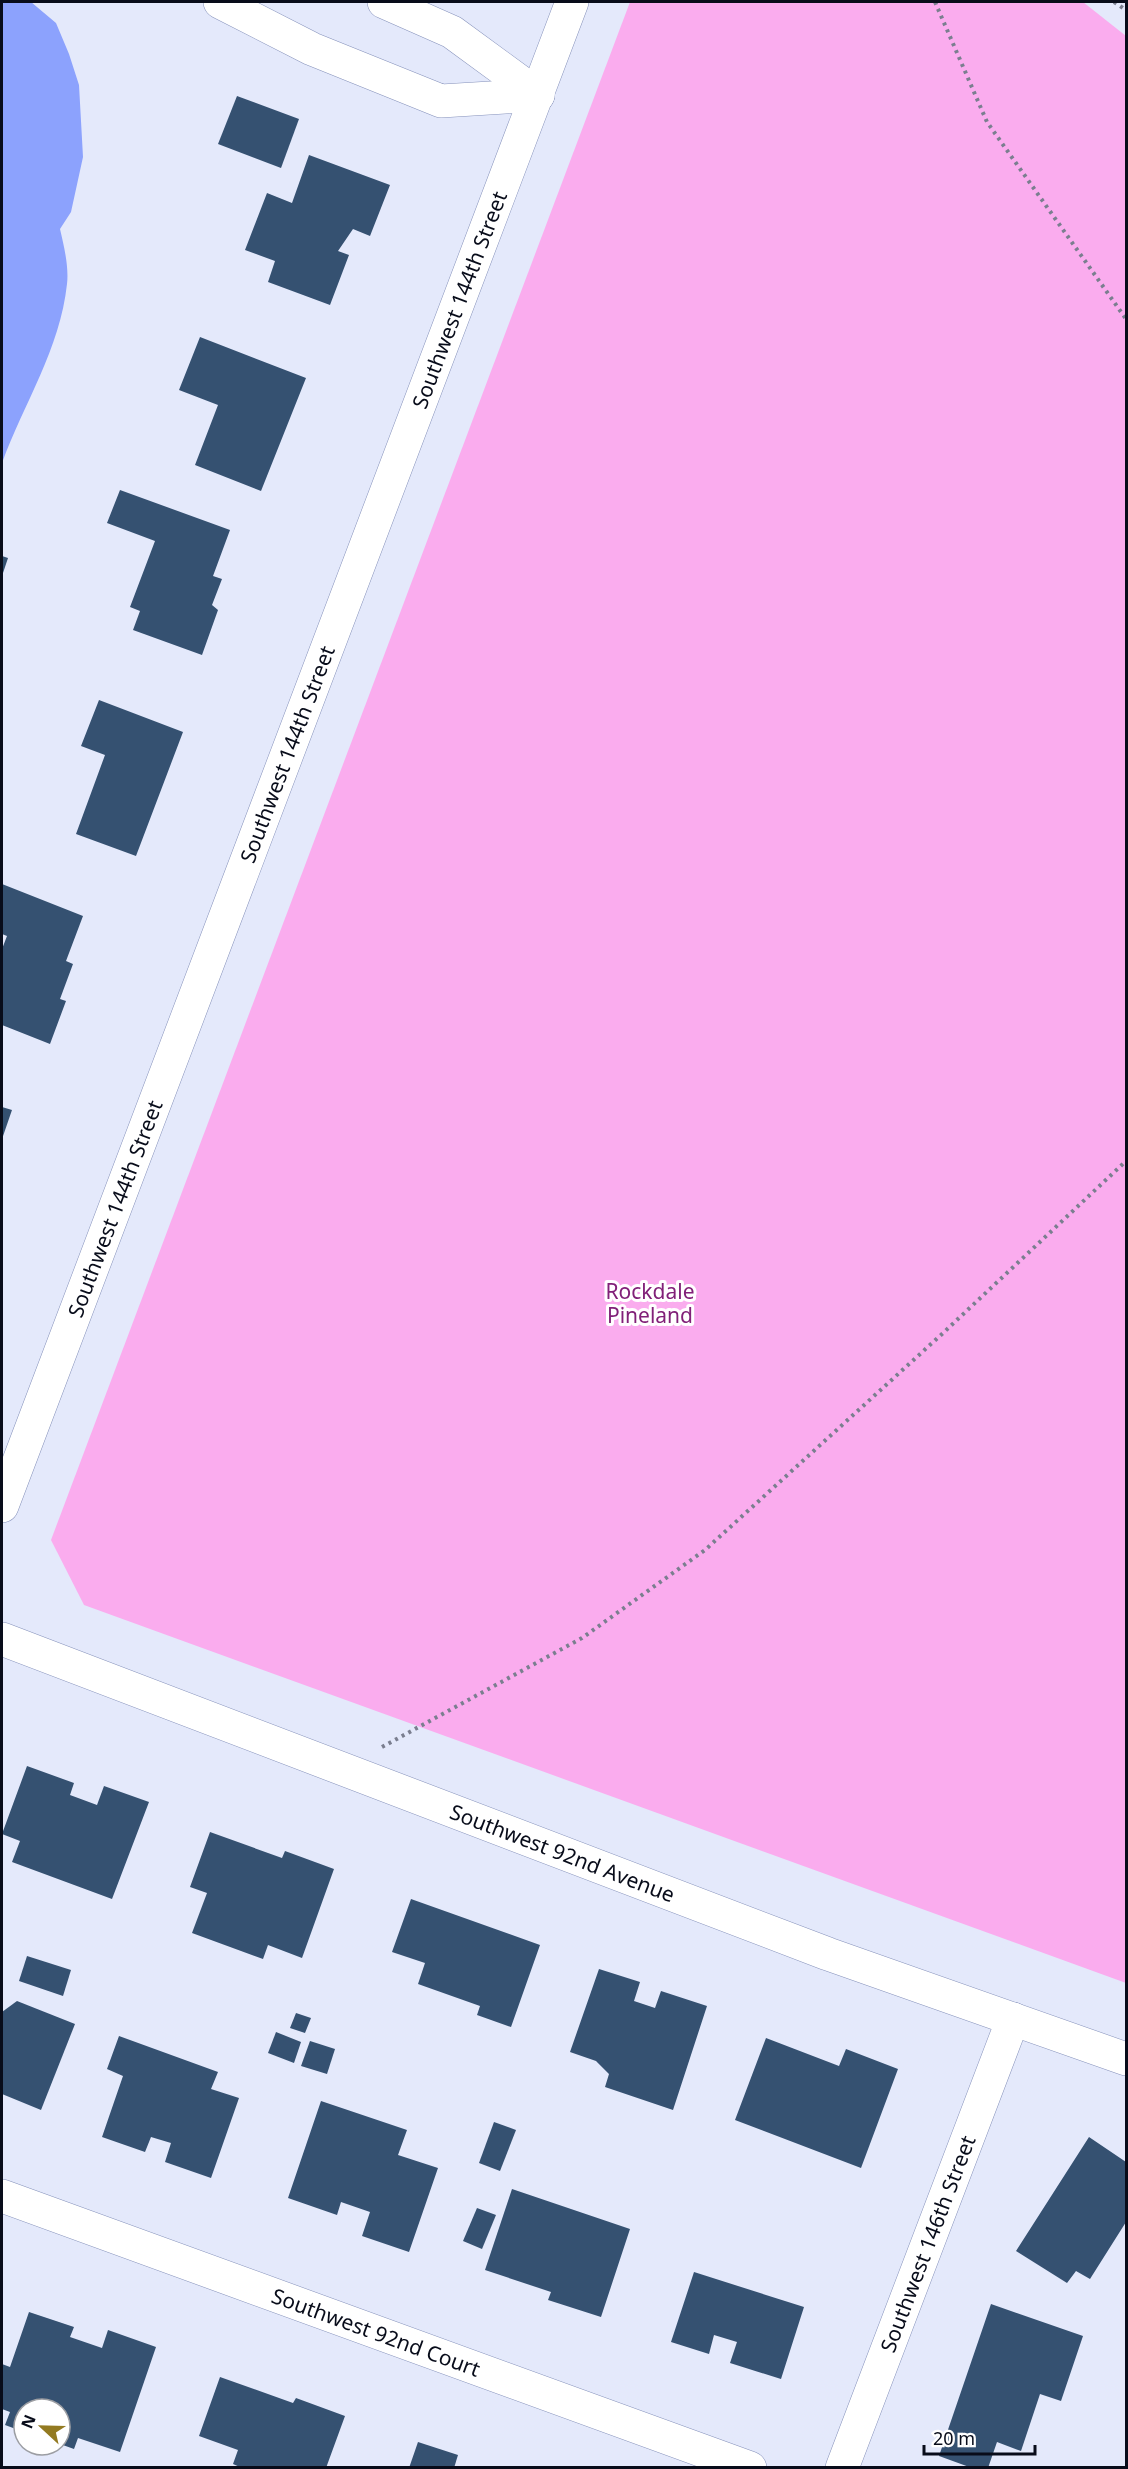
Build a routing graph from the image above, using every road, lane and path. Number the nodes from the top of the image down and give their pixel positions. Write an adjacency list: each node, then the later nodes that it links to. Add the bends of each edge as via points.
1 (220, 2): 7 (street, via 312,49 441,101)
2 (384, 2): 7 (street, via 452,32)
3 (572, 2): 7 (street, Southwest 144th Street)
4 (935, 2): 8 (path, via 987,122)
5 (1114, 2): 6 (path)
6 (1126, 10)
7 (538, 95): 10 (street, Southwest 144th Street)
8 (1126, 319)
9 (1126, 1161): 12 (path, via 705,1550 582,1638)
10 (2, 1506)
11 (2, 1639): 12 (street, Southwest 92nd Avenue)
12 (342, 1768): 13 (street, Southwest 92nd Avenue, via 828,1954)
13 (1013, 2019): 14 (street, Southwest 92nd Avenue); 17 (street, Southwest 146th Street)
14 (1126, 2060)
15 (2, 2196): 16 (street, Southwest 92nd Court)
16 (750, 2468)
17 (842, 2468)

